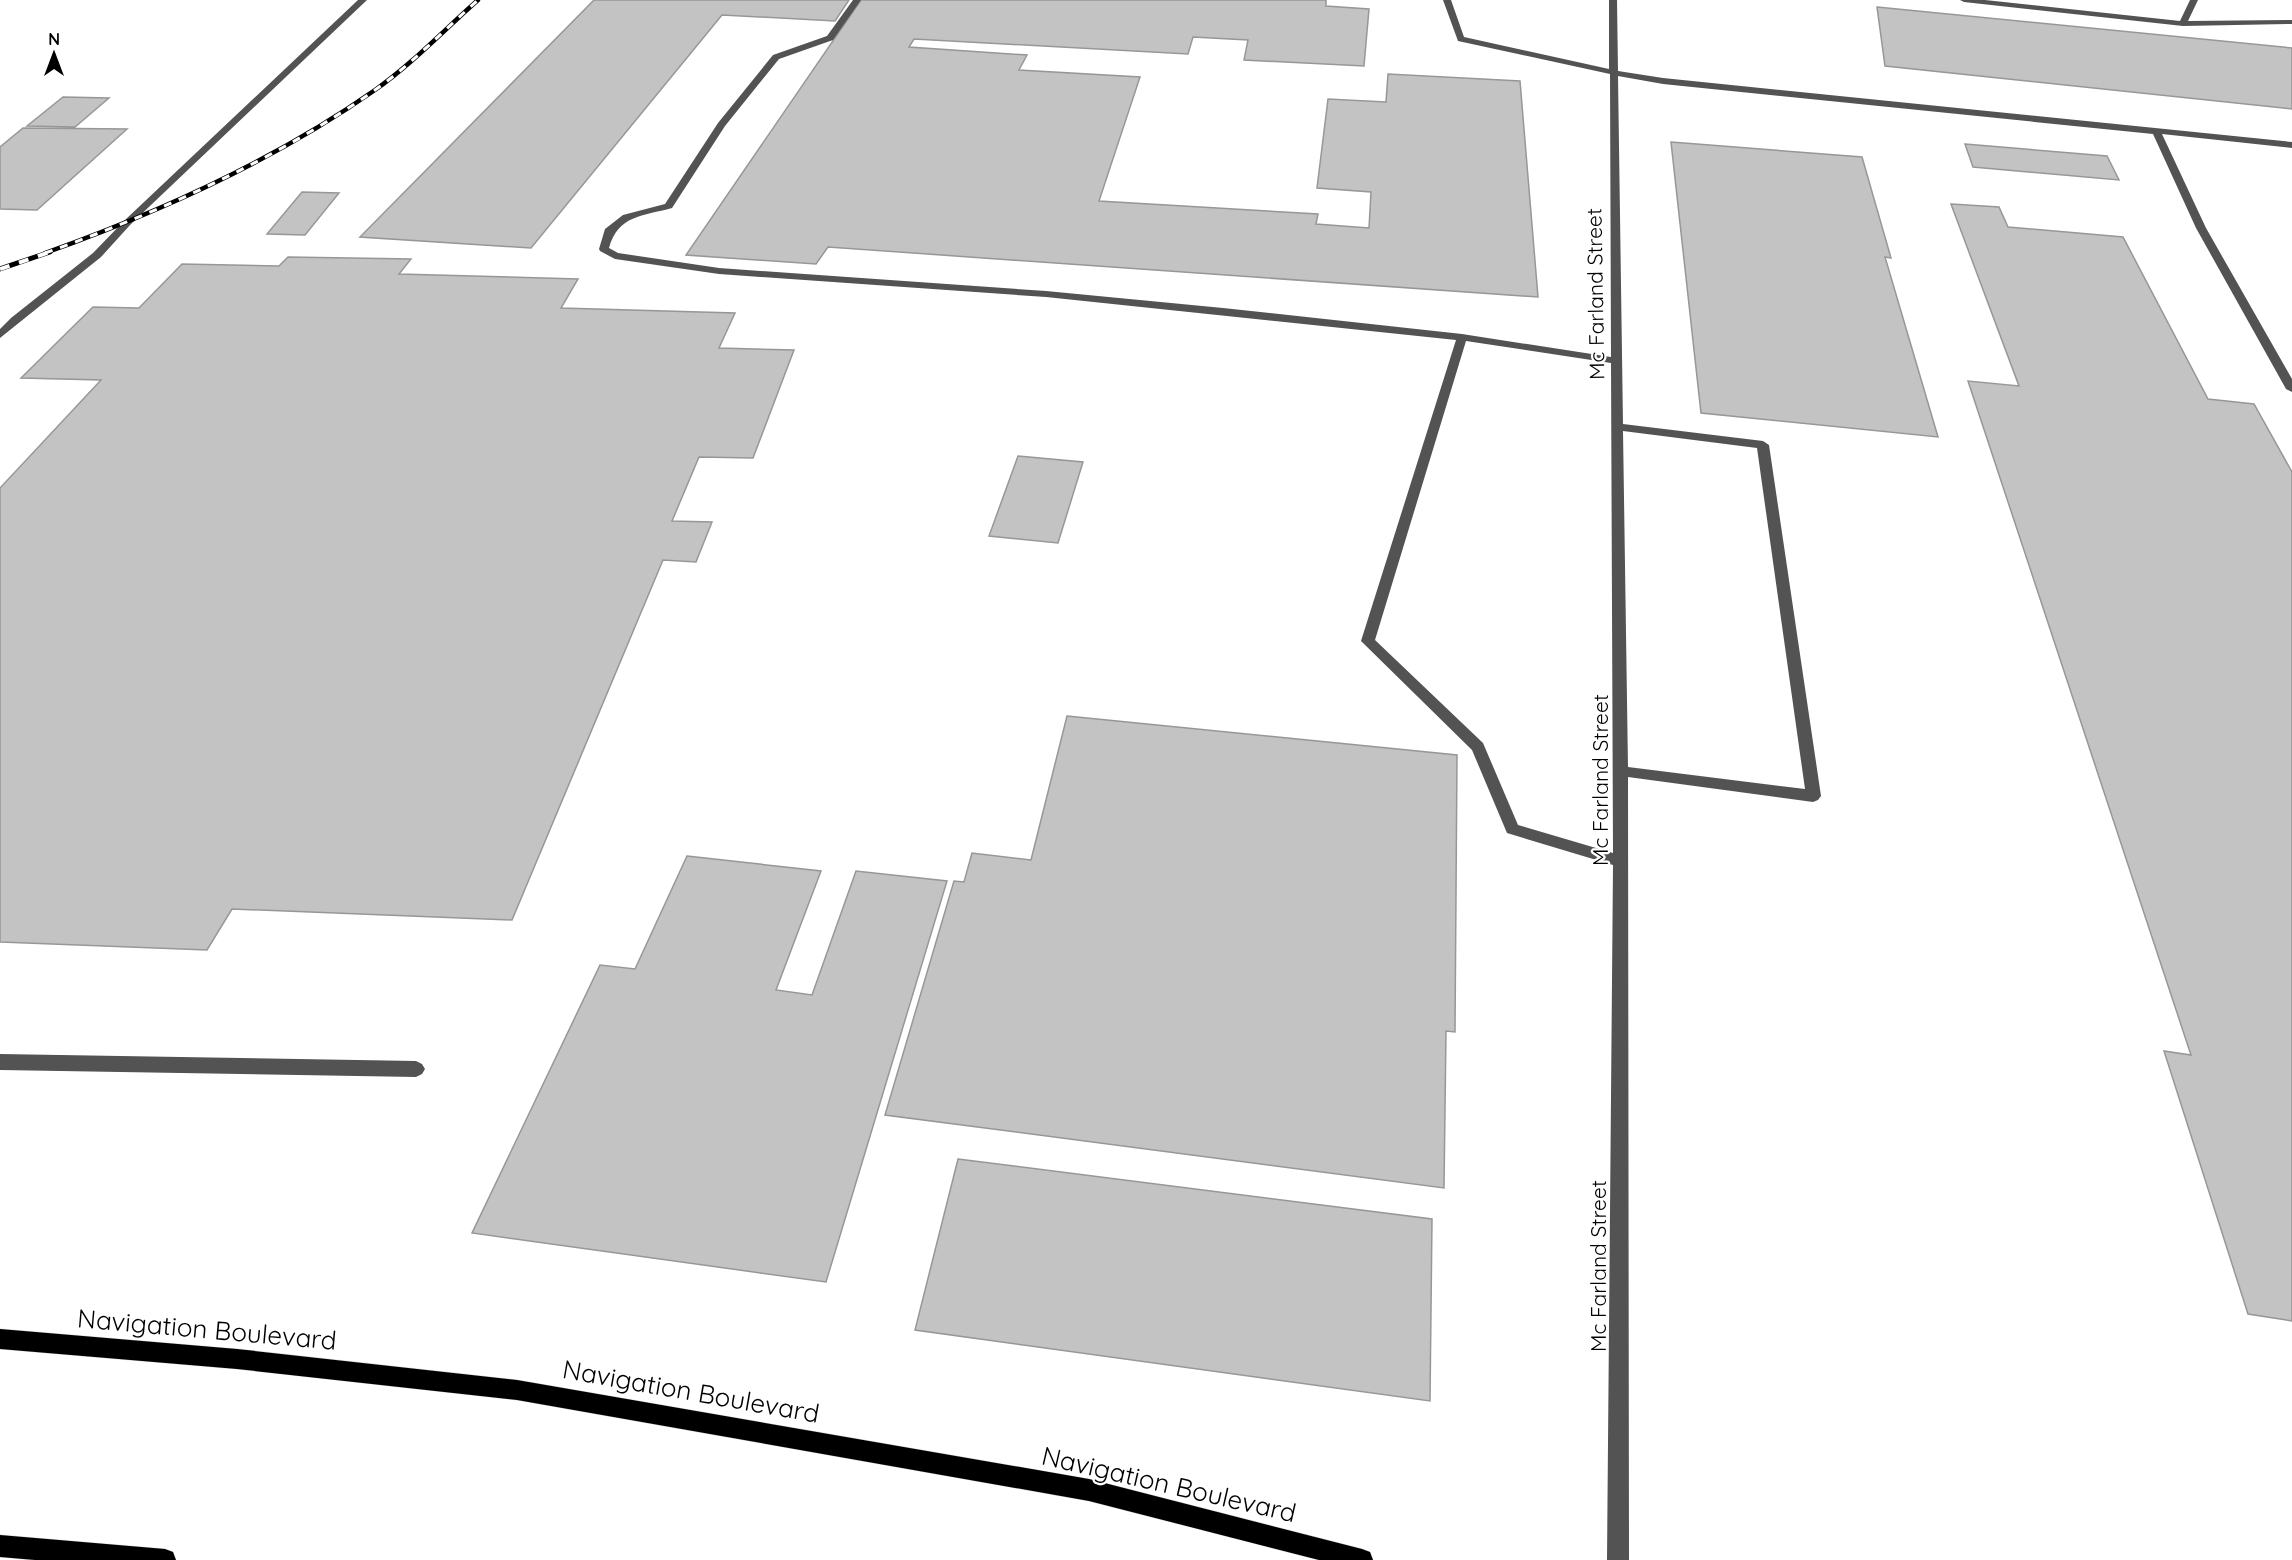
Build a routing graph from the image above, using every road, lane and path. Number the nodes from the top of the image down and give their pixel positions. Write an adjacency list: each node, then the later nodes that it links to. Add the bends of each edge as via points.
1 (363, 0): 12 (street, via 97,255)
2 (856, 0): 13 (street, via 830,38 776,57 721,125 669,206 626,217 609,231 604,249 615,256 719,271 1046,294)
3 (1447, 0): 9 (street, via 1461,39)
4 (1613, 0): 9 (street, Mc Farland Street)
5 (1964, 0): 8 (street)
6 (2194, 0): 8 (street)
7 (2292, 22): 8 (street)
8 (2182, 24)
9 (1614, 73): 10 (street); 14 (street, Mc Farland Street)
10 (2156, 131): 11 (street); 15 (street, via 2201,228)
11 (2292, 145)
12 (0, 335)
13 (1462, 337): 14 (street); 18 (street, via 1368,641 1478,747 1512,829)
14 (1617, 361): 16 (street, Mc Farland Street)
15 (2292, 389)
16 (1617, 427): 17 (street, Mc Farland Street); 17 (street, via 1763,446 1813,796)
17 (1622, 771): 18 (street, Mc Farland Street)
18 (1621, 861): 25 (street, Mc Farland Street)
19 (0, 1062): 20 (street)
20 (416, 1069)
21 (0, 1339): 24 (main road, Navigation Boulevard, via 237,1359 517,1390 1089,1490)
22 (0, 1546): 23 (main road)
23 (165, 1560)
24 (1362, 1560)
25 (1618, 1560)

